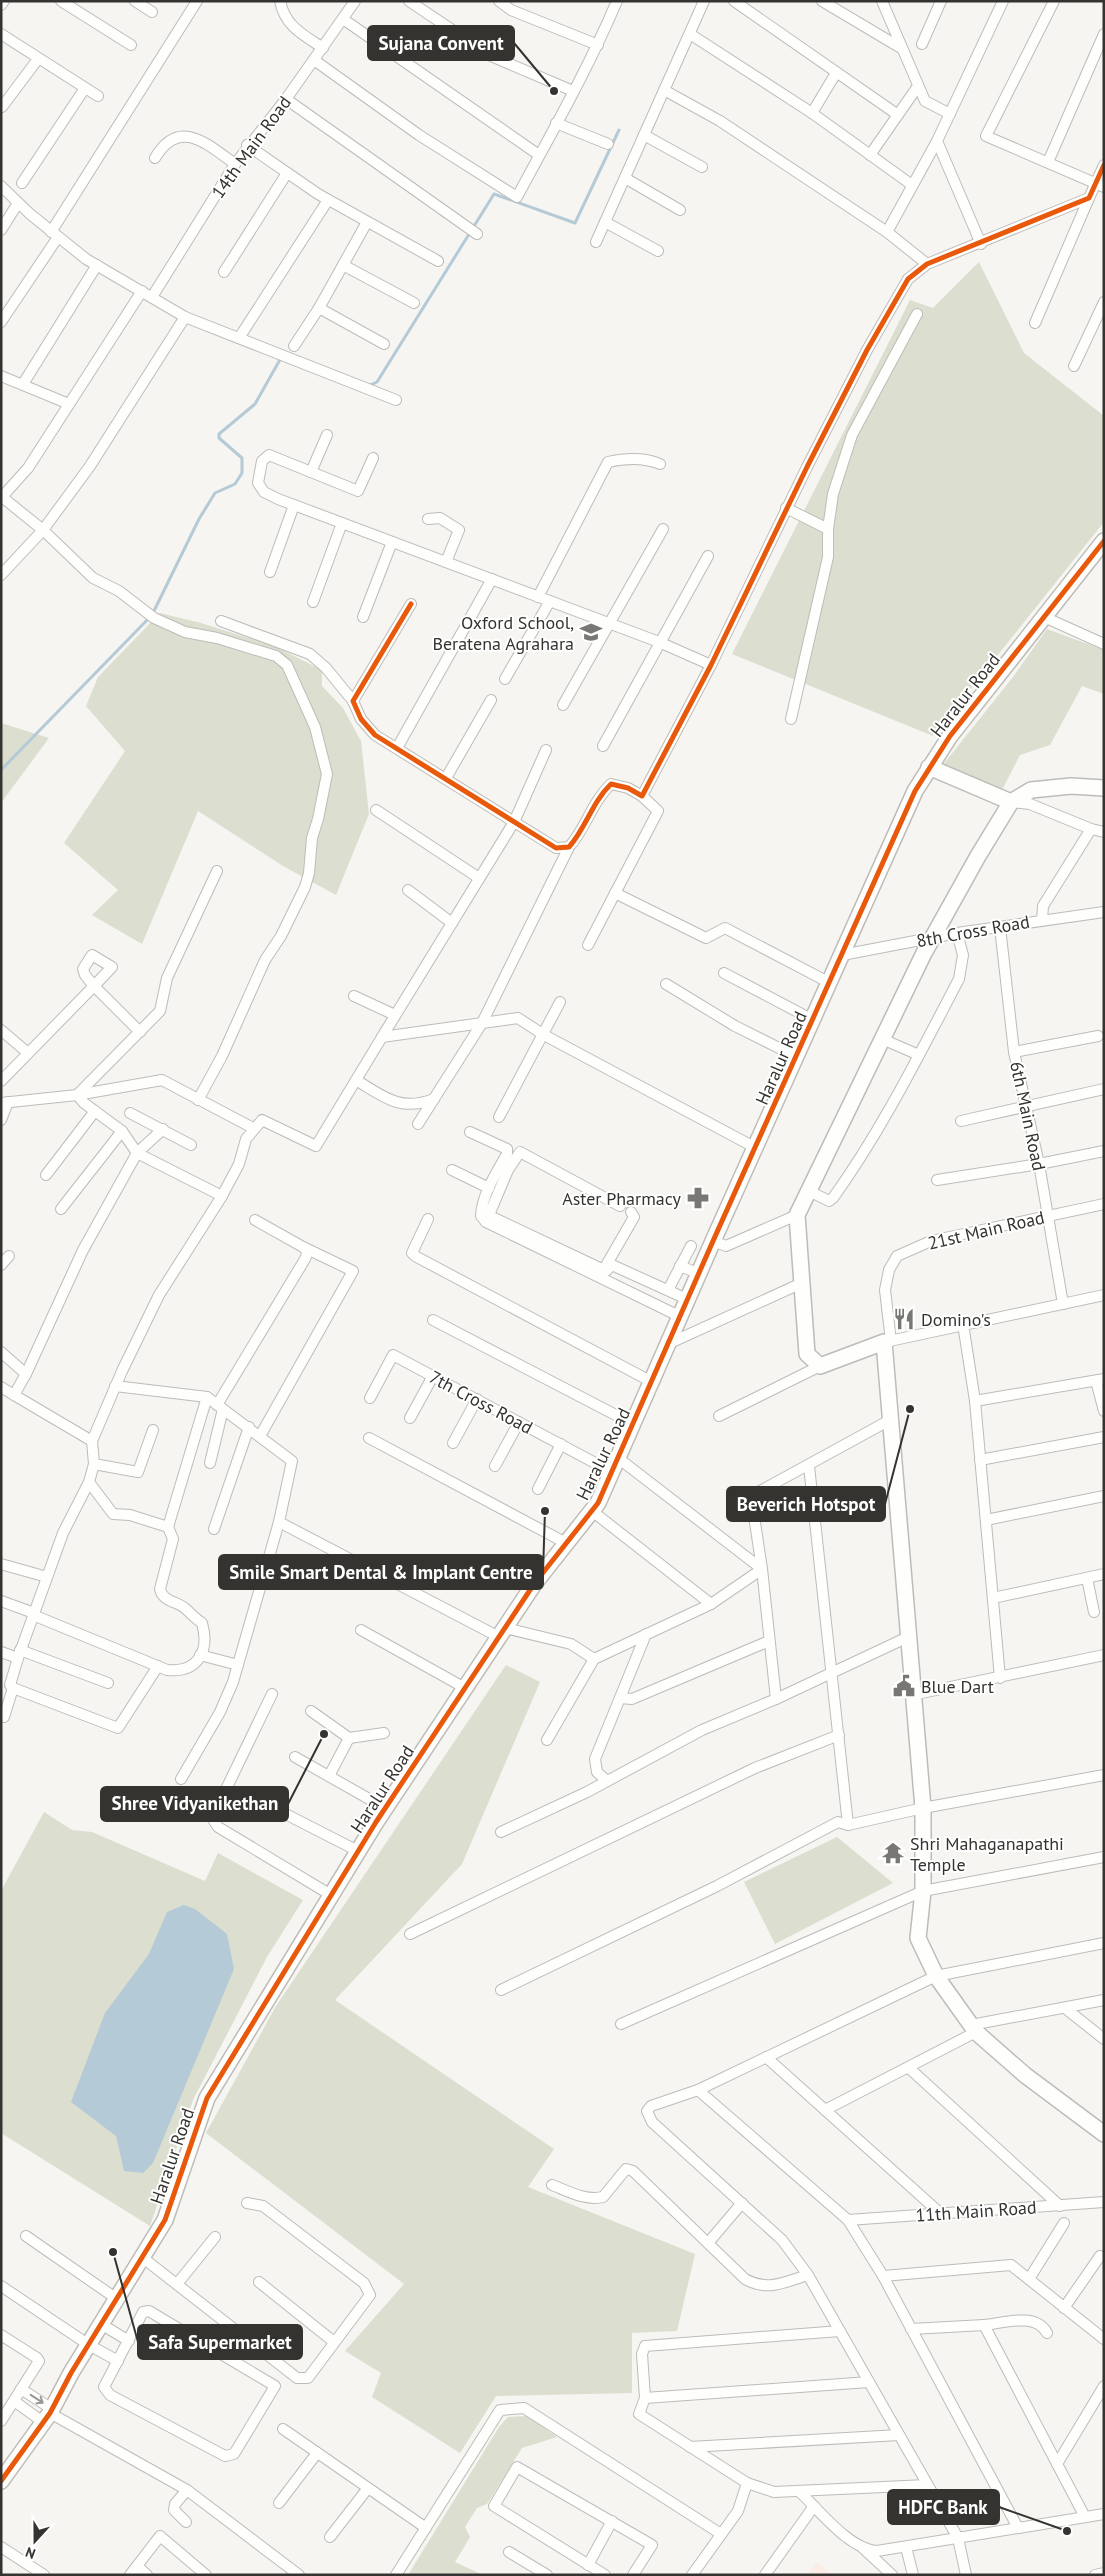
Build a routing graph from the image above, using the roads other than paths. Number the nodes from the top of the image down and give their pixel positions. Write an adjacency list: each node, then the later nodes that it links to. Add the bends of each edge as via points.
1 (4, 1): 17 (street)
2 (61, 1): 24 (street)
3 (135, 1): 18 (street)
4 (197, 1): 67 (street)
5 (280, 1): 26 (street, via 283,16)
6 (355, 1): 19 (street, 14th Main Road)
7 (409, 1): 34 (street, via 491,56)
8 (499, 1): 25 (street, via 511,10)
9 (617, 1): 25 (street)
10 (704, 1): 21 (street)
11 (734, 1): 30 (street)
12 (822, 1): 27 (street)
13 (882, 1): 27 (street)
14 (941, 1): 23 (street)
15 (1003, 1): 39 (street)
16 (1054, 1): 49 (street, via 986,136)
17 (1, 5)
18 (152, 12)
19 (343, 20): 26 (street, 14th Main Road); 47 (street)
20 (1, 34): 28 (street)
21 (690, 34): 33 (street); 38 (street)
22 (1104, 34): 49 (street)
23 (922, 44)
24 (131, 45)
25 (598, 45): 34 (street)
26 (322, 48): 29 (street, 14th Main Road)
27 (901, 48): 31 (street)
28 (38, 58): 32 (street); 37 (street)
29 (314, 60): 36 (street, 14th Main Road); 47 (street, via 419,135 517,197)
30 (836, 73): 38 (street); 40 (street)
31 (918, 86): 39 (street, via 925,101); 40 (street)
32 (85, 88): 35 (street); 55 (street)
33 (664, 90): 42 (street); 66 (street, via 720,121)
34 (573, 91): 41 (street)
35 (98, 96)
36 (286, 99): 45 (street, 14th Main Road); 68 (street)
37 (2, 108)
38 (812, 113): 46 (street)
39 (950, 114): 43 (street)
40 (898, 115): 46 (street)
41 (556, 123): 44 (street); 47 (street)
42 (644, 135): 52 (street); 54 (street)
43 (937, 141): 56 (street); 70 (street)
44 (608, 144)
45 (248, 146): 50 (street, 14th Main Road); 53 (street)
46 (870, 155): 56 (street)
47 (539, 156)
48 (155, 158): 50 (street, via 162,145 176,137 188,136 200,140)
49 (1048, 162): 58 (street)
50 (235, 164): 78 (street, 14th Main Road)
51 (1104, 165): 58 (street)
52 (702, 167)
53 (287, 173): 60 (street); 76 (street)
54 (625, 178): 62 (street); 64 (street)
55 (22, 183)
56 (912, 184): 66 (street)
57 (1, 186): 61 (street)
58 (1100, 186): 59 (street)
59 (1089, 198): 70 (street); 85 (street)
60 (328, 200): 63 (street); 86 (street)
61 (18, 203): 65 (street); 67 (street)
62 (680, 210)
63 (367, 222): 72 (street); 75 (street)
64 (605, 222): 69 (street); 71 (street)
65 (1, 230)
66 (887, 232): 73 (street)
67 (55, 234): 74 (street); 84 (street)
68 (477, 234)
69 (596, 242)
70 (981, 244): 73 (street)
71 (658, 251)
72 (438, 261)
73 (927, 264): 100 (street, via 908,280 896,298)
74 (97, 265): 77 (street); 91 (street)
75 (343, 265): 80 (street); 81 (street)
76 (224, 272)
77 (142, 291): 78 (street); 93 (street)
78 (152, 297): 83 (street)
79 (1104, 302): 89 (street)
80 (414, 303)
81 (319, 308): 87 (street); 88 (street)
82 (917, 314): 103 (street, via 852,435 833,494)
83 (185, 317): 86 (street); 104 (street, via 90,466)
84 (1, 322)
85 (1035, 323)
86 (239, 338): 92 (street)
87 (384, 344)
88 (294, 346)
89 (1074, 366)
90 (1, 376): 91 (street)
91 (23, 384): 93 (street)
92 (396, 400)
93 (69, 404): 98 (street, via 28,468)
94 (326, 435): 97 (street)
95 (373, 458): 97 (street, via 358,491)
96 (660, 464): 113 (street, via 625,458 608,462)
97 (311, 472): 99 (street, via 269,455 262,461 258,482 264,492)
98 (1, 498): 104 (street)
99 (294, 505): 102 (street); 110 (street)
100 (786, 508): 103 (street); 123 (street)
101 (428, 519): 109 (street, via 440,518 459,530)
102 (342, 523): 107 (street); 115 (street)
103 (828, 529): 128 (street, via 828,557)
104 (43, 530): 111 (street); 177 (street, via 93,578 119,591 150,615 185,632 276,656 287,665 315,727 327,774 305,887)
105 (663, 530): 120 (street)
106 (1104, 541): 118 (street, Haralur Road)
107 (392, 542): 109 (street); 117 (street)
108 (708, 556): 121 (street)
109 (446, 562): 112 (street)
110 (270, 572)
111 (1, 575)
112 (492, 580): 113 (street); 130 (street)
113 (538, 597): 114 (street)
114 (550, 601): 120 (street); 124 (street)
115 (313, 602)
116 (411, 604): 126 (street)
117 (363, 617)
118 (1044, 617): 122 (street); 132 (street, Haralur Road)
119 (221, 621): 126 (street, via 310,654 326,668)
120 (610, 624): 121 (street); 127 (street)
121 (659, 642): 123 (street); 129 (street)
122 (1104, 644)
123 (711, 665): 135 (street)
124 (506, 679)
125 (490, 700): 133 (street)
126 (352, 701): 130 (street, via 361,719 375,735)
127 (563, 705)
128 (791, 719)
129 (603, 746)
130 (397, 748): 133 (street)
131 (546, 750): 138 (street)
132 (928, 767): 136 (street); 153 (street, Haralur Road)
133 (446, 778): 138 (street)
134 (1104, 788): 136 (street, via 1071,786 1031,790)
135 (642, 796): 141 (street, via 628,788 610,784 602,792 578,838); 145 (street, via 658,811)
136 (1011, 802): 139 (street, via 1030,804); 151 (street)
137 (376, 810): 143 (street)
138 (514, 822): 141 (street, via 556,848); 143 (street)
139 (1091, 829): 140 (street); 147 (street, via 1044,906)
140 (1104, 832)
141 (569, 847): 161 (street)
142 (217, 871): 163 (street, via 167,978 163,1005)
143 (480, 878): 148 (street)
144 (408, 890): 148 (street)
145 (615, 893): 152 (street); 155 (street, via 706,938 725,928)
146 (1104, 912): 147 (street, 8th Cross Road)
147 (1042, 920): 149 (street, 8th Cross Road)
148 (452, 923): 159 (street)
149 (1000, 927): 150 (street, 8th Cross Road); 168 (street, 6th Main Road)
150 (957, 933): 151 (street, 8th Cross Road); 170 (street, via 963,955 959,978)
151 (932, 938): 153 (street, 8th Cross Road); 167 (street)
152 (588, 945)
153 (842, 955): 155 (street, Haralur Road)
154 (724, 973): 160 (street)
155 (830, 983): 160 (street, Haralur Road)
156 (666, 984): 171 (street, via 735,1026)
157 (354, 996): 159 (street)
158 (560, 1002): 164 (street)
159 (395, 1015): 166 (street)
160 (813, 1020): 171 (street, Haralur Road)
161 (482, 1023): 164 (street, via 518,1018); 166 (street); 176 (street)
162 (1, 1030): 169 (street)
163 (140, 1032): 169 (street, via 94,986); 175 (street)
164 (544, 1035): 182 (street); 191 (street)
165 (1098, 1036): 168 (street)
166 (382, 1037): 172 (street)
167 (882, 1039): 170 (street); 199 (street)
168 (1014, 1052): 179 (street, 6th Main Road)
169 (28, 1053): 173 (street)
170 (919, 1055): 199 (street, via 834,1198 829,1201)
171 (797, 1057): 191 (street, Haralur Road)
172 (356, 1080): 176 (street, via 401,1104 412,1106); 186 (street, via 316,1146 262,1120)
173 (1, 1081)
174 (1104, 1089): 179 (street)
175 (77, 1095): 177 (street, via 162,1080); 178 (street); 180 (street)
176 (434, 1099): 185 (street)
177 (198, 1100): 186 (street)
178 (4, 1103): 183 (street)
179 (1026, 1106): 184 (street); 194 (street, 6th Main Road)
180 (95, 1112): 188 (street); 196 (street)
181 (130, 1113): 187 (street)
182 (499, 1117)
183 (1, 1120)
184 (960, 1121)
185 (418, 1124)
186 (253, 1128): 200 (street)
187 (164, 1129): 190 (street); 193 (street)
188 (122, 1131): 193 (street); 203 (street)
189 (470, 1132): 198 (street, via 507,1149)
190 (191, 1146)
191 (756, 1148): 210 (street, Haralur Road)
192 (1104, 1151): 194 (street)
193 (137, 1153): 200 (street); 230 (street, via 82,1250)
194 (1039, 1164): 197 (street); 206 (street, 6th Main Road)
195 (452, 1170): 198 (street)
196 (46, 1175)
197 (937, 1180)
198 (489, 1188): 208 (street, via 481,1211 481,1216)
199 (809, 1191): 205 (street)
200 (222, 1196): 234 (street, via 159,1295)
201 (1104, 1204): 206 (street, 21st Main Road)
202 (620, 1206): 208 (street, via 520,1152 508,1170)
203 (61, 1209)
204 (631, 1212): 216 (street, via 634,1217)
205 (797, 1215): 210 (street, via 726,1246); 218 (street)
206 (1048, 1215): 222 (street, 6th Main Road); 226 (street, 21st Main Road, via 923,1243 897,1256 889,1270 885,1290)
207 (428, 1219): 233 (street, via 414,1247 412,1253 415,1256)
208 (488, 1219): 216 (street); 223 (street)
209 (255, 1220): 211 (street)
210 (713, 1241): 217 (street, Haralur Road)
211 (304, 1246): 241 (street, via 308,1251 305,1259); 250 (street, via 353,1271)
212 (690, 1246): 215 (street)
213 (9, 1256): 214 (street)
214 (1, 1265)
215 (680, 1266): 217 (street); 219 (street)
216 (603, 1270): 219 (street, via 608,1271 612,1265)
217 (700, 1274): 221 (street, Haralur Road)
218 (802, 1282): 227 (street); 229 (street, via 807,1354)
219 (668, 1290): 221 (street)
220 (1104, 1295): 222 (street)
221 (689, 1300): 223 (street, Haralur Road)
222 (1063, 1304): 225 (street)
223 (681, 1317): 227 (street, Haralur Road)
224 (433, 1320): 247 (street)
225 (963, 1324): 226 (street); 240 (street)
226 (887, 1341): 229 (street); 245 (street)
227 (670, 1343): 233 (street, Haralur Road)
228 (1, 1352): 230 (street)
229 (820, 1366): 243 (street)
230 (26, 1374): 236 (street)
231 (433, 1376): 238 (street, 7th Cross Road, via 393,1355); 239 (street, 7th Cross Road); 244 (street)
232 (1100, 1380): 240 (street); 242 (street)
233 (652, 1382): 247 (street, Haralur Road)
234 (115, 1386): 237 (street); 253 (street)
235 (1, 1387): 236 (street)
236 (14, 1395): 253 (street)
237 (207, 1397): 241 (street); 268 (street)
238 (370, 1398)
239 (477, 1400): 246 (street, 7th Cross Road); 254 (street)
240 (975, 1401): 256 (street)
241 (220, 1407): 248 (street); 257 (street)
242 (1104, 1411)
243 (719, 1416)
244 (410, 1418)
245 (890, 1420): 261 (street); 284 (street)
246 (519, 1422): 255 (street, 7th Cross Road); 260 (street)
247 (633, 1424): 259 (street, Haralur Road)
248 (249, 1427): 250 (street); 269 (street)
249 (153, 1430): 258 (street, via 138,1472)
250 (260, 1436): 267 (street, via 292,1461)
251 (1104, 1437): 256 (street)
252 (369, 1438): 270 (street)
253 (92, 1441): 258 (street)
254 (453, 1443)
255 (561, 1444): 259 (street, 7th Cross Road); 263 (street)
256 (980, 1460): 266 (street)
257 (210, 1463)
258 (94, 1464): 262 (street)
259 (615, 1465): 265 (street, Haralur Road); 272 (street, 7th Cross Road)
260 (496, 1466)
261 (809, 1466): 272 (street, via 752,1496); 293 (street)
262 (90, 1482): 268 (street, via 113,1514 130,1515); 274 (street, via 63,1533)
263 (538, 1489)
264 (1104, 1496): 266 (street)
265 (592, 1511): 270 (street, Haralur Road); 278 (street)
266 (986, 1520): 276 (street)
267 (279, 1522): 282 (street); 291 (street)
268 (168, 1527): 288 (street, via 173,1539 161,1594 202,1623 205,1642)
269 (214, 1529)
270 (566, 1543): 282 (street, Haralur Road)
271 (1, 1564): 274 (street)
272 (762, 1569): 278 (street); 285 (street)
273 (1104, 1574): 275 (street)
274 (47, 1577): 280 (street)
275 (1087, 1578): 276 (street); 279 (street)
276 (993, 1598): 294 (street)
277 (1, 1601): 280 (street)
278 (711, 1604): 283 (street)
279 (1094, 1612)
280 (34, 1614): 287 (street); 292 (street)
281 (361, 1630): 297 (street)
282 (502, 1632): 290 (street, via 571,1644); 297 (street, Haralur Road)
283 (646, 1634): 290 (street); 300 (street)
284 (908, 1637): 293 (street); 299 (street)
285 (769, 1641): 300 (street, via 632,1699); 301 (street)
286 (1, 1652): 287 (street)
287 (19, 1654): 295 (street); 296 (street, via 10,1680)
288 (200, 1655): 291 (street); 292 (street, via 186,1670 167,1670)
289 (1104, 1655): 294 (street)
290 (594, 1659): 307 (street)
291 (238, 1665): 311 (street, via 228,1696)
292 (158, 1666): 296 (street, via 118,1728)
293 (833, 1672): 301 (street); 305 (street)
294 (1000, 1678): 299 (street)
295 (108, 1683)
296 (13, 1688): 303 (street)
297 (465, 1688): 314 (street, Haralur Road)
298 (272, 1694): 321 (street, via 215,1812 214,1822)
299 (912, 1695): 315 (street)
300 (620, 1698): 312 (street, via 595,1759 597,1772)
301 (776, 1699): 312 (street, via 702,1730)
302 (311, 1711): 306 (street)
303 (4, 1717)
304 (384, 1732): 306 (street)
305 (839, 1735): 316 (street); 322 (street, via 755,1768)
306 (349, 1738): 310 (street)
307 (547, 1740)
308 (295, 1757): 310 (street)
309 (1104, 1774): 315 (street)
310 (329, 1776): 314 (street)
311 (181, 1779)
312 (607, 1781): 317 (street)
313 (262, 1802): 318 (street)
314 (386, 1808): 318 (street, Haralur Road)
315 (922, 1808): 316 (street); 320 (street)
316 (848, 1825): 325 (street, via 838,1822 717,1886)
317 (501, 1832)
318 (358, 1851): 321 (street, Haralur Road)
319 (1104, 1857): 320 (street)
320 (923, 1891): 324 (street, via 918,1938); 328 (street)
321 (331, 1895): 348 (street, Haralur Road, via 207,2098 165,2220)
322 (410, 1934)
323 (1104, 1943): 324 (street)
324 (936, 1976): 329 (street); 331 (street)
325 (501, 1990)
326 (1104, 2000): 327 (street)
327 (1065, 2008): 329 (street); 330 (street)
328 (621, 2024)
329 (973, 2029): 332 (street); 335 (street, via 1025,2075)
330 (1104, 2039)
331 (766, 2057): 333 (street); 334 (street)
332 (909, 2068): 334 (street); 340 (street)
333 (698, 2090): 339 (street, via 652,2106 647,2111 648,2116); 342 (street)
334 (825, 2110): 341 (street)
335 (1104, 2134)
336 (552, 2185): 346 (street, via 596,2199 603,2197 621,2172 633,2170)
337 (1104, 2202): 340 (street, 11th Main Road)
338 (248, 2203): 365 (street, via 263,2206 364,2284 370,2294)
339 (742, 2203): 346 (street); 349 (street, via 782,2240)
340 (1060, 2206): 341 (street, 11th Main Road)
341 (940, 2213): 342 (street, 11th Main Road)
342 (848, 2220): 350 (street)
343 (1064, 2223): 351 (street)
344 (26, 2236): 355 (street)
345 (216, 2236): 353 (street)
346 (708, 2243): 349 (street, via 745,2279 757,2286 766,2287)
347 (1100, 2256): 356 (street)
348 (142, 2258): 353 (street); 355 (street, Haralur Road)
349 (808, 2275): 360 (street)
350 (882, 2276): 351 (street, via 1011,2265); 359 (street)
351 (1029, 2279): 356 (street)
352 (259, 2282): 365 (street)
353 (177, 2284): 365 (street, via 297,2378 308,2378)
354 (1, 2286): 366 (street)
355 (117, 2299): 357 (street, Haralur Road)
356 (1064, 2308): 363 (street)
357 (101, 2324): 364 (street); 366 (street, Haralur Road)
358 (984, 2325): 359 (street); 361 (street, via 1031,2320 1040,2324); 379 (street)
359 (911, 2329): 393 (street)
360 (840, 2331): 368 (street); 371 (street, via 644,2346)
361 (1047, 2333)
362 (1, 2335): 370 (street, via 39,2361)
363 (1104, 2339)
364 (128, 2340): 367 (street); 367 (street, via 143,2312 149,2311 275,2386 234,2454 225,2456 110,2395 104,2387)
365 (334, 2342)
366 (88, 2345): 367 (street); 373 (street, Haralur Road)
367 (118, 2361)
368 (869, 2382): 371 (street); 376 (street)
369 (1104, 2386): 379 (street)
370 (22, 2390): 372 (street); 373 (street, one-way to 373)
371 (646, 2398): 377 (street, via 639,2414)
372 (14, 2402): 373 (street); 374 (street)
373 (48, 2415): 380 (street, Haralur Road); 384 (street)
374 (1, 2420)
375 (283, 2429): 378 (street)
376 (899, 2435): 377 (street); 382 (street)
377 (690, 2447): 381 (street)
378 (317, 2453): 383 (street); 386 (street)
379 (1057, 2464): 389 (street)
380 (1, 2481)
381 (746, 2483): 385 (street, via 774,2492); 394 (street, via 738,2511)
382 (927, 2484): 385 (street); 396 (street)
383 (368, 2488): 392 (street); 395 (street)
384 (187, 2490): 391 (street, via 174,2510); 407 (street)
385 (800, 2492): 387 (street)
386 (279, 2503)
387 (814, 2506): 399 (street, via 849,2540); 413 (street)
388 (1104, 2514): 389 (street)
389 (1085, 2517): 393 (street)
390 (612, 2521): 401 (street); 401 (street, via 517,2467 494,2506); 411 (street, via 652,2545)
391 (186, 2522)
392 (426, 2528): 394 (street, via 500,2410 524,2408); 408 (street)
393 (1018, 2528): 396 (street)
394 (721, 2534): 412 (street)
395 (330, 2537)
396 (958, 2538): 398 (street); 416 (street)
397 (1, 2547): 404 (street)
398 (906, 2547): 399 (street, via 883,2551); 415 (street)
399 (862, 2548): 414 (street)
400 (509, 2552): 409 (street)
401 (588, 2565): 410 (street)
402 (134, 2571): 405 (street); 406 (street, via 160,2536)
403 (1104, 2573): 417 (street)
404 (44, 2575)
405 (147, 2575)
406 (206, 2575)
407 (298, 2575)
408 (396, 2575)
409 (547, 2575)
410 (605, 2575)
411 (633, 2575)
412 (692, 2575)
413 (766, 2575)
414 (892, 2575)
415 (913, 2575)
416 (966, 2575)
417 (1095, 2575)

